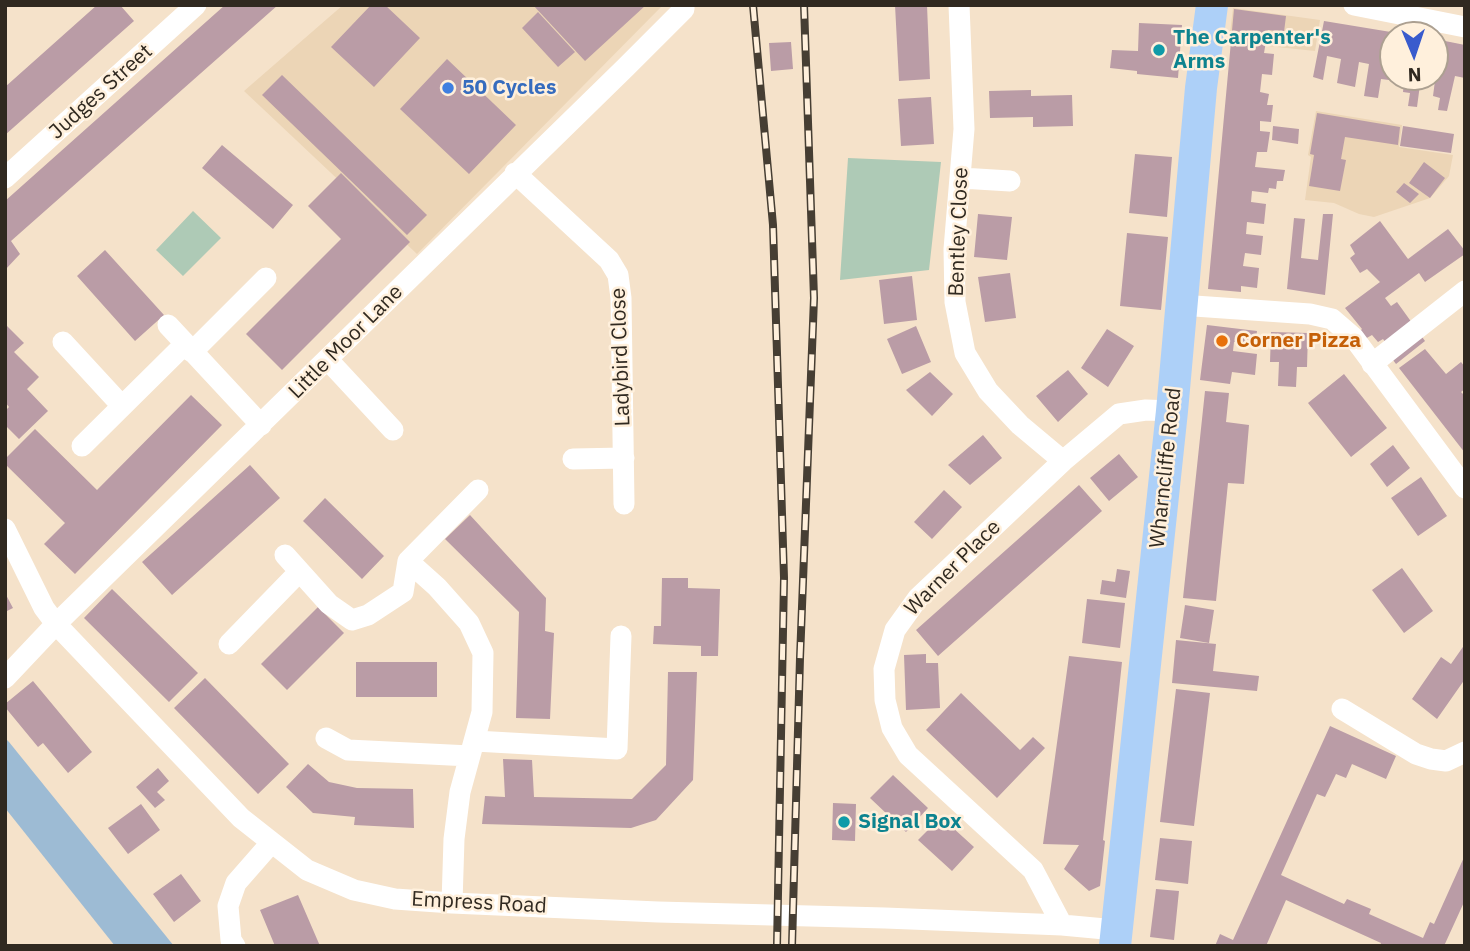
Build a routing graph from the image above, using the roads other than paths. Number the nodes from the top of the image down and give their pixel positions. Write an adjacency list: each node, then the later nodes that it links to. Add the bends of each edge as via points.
1 (196, 5): 9 (street, Judges Street)
2 (684, 5): 7 (street, Little Moor Lane, via 675,19)
3 (959, 5): 8 (street, Bentley Close, via 964,129)
4 (1212, 5): 13 (main road, Wharncliffe Road)
5 (1354, 5): 6 (street)
6 (1465, 27)
7 (515, 173): 17 (street, Little Moor Lane); 24 (street, Ladybird Close, via 609,260 618,275)
8 (961, 177): 10 (street); 26 (street, Bentley Close, via 954,249 955,302 965,353 988,391)
9 (5, 178)
10 (1010, 181)
11 (266, 278): 16 (street)
12 (1465, 291): 18 (street)
13 (1180, 306): 18 (street, via 1332,319); 20 (main road, Wharncliffe Road)
14 (168, 325): 16 (street)
15 (63, 342): 19 (street)
16 (189, 348): 19 (street); 21 (street)
17 (328, 360): 21 (street, Little Moor Lane); 22 (street)
18 (1372, 363): 27 (street)
19 (122, 406): 23 (street)
20 (1172, 411): 26 (street, Warner Place, via 1119,414); 45 (main road, Wharncliffe Road)
21 (261, 425): 34 (street, Little Moor Lane)
22 (393, 430)
23 (82, 446)
24 (624, 458): 25 (street); 29 (street, Ladybird Close)
25 (573, 459)
26 (1063, 461): 44 (street, Warner Place, via 918,598 895,630 884,669 892,728 908,755 1033,870)
27 (1465, 488)
28 (478, 490): 32 (street)
29 (624, 503)
30 (5, 529): 34 (street, Empress Road)
31 (285, 555): 33 (street)
32 (408, 561): 33 (street, via 402,592 352,620 329,604); 40 (street, via 469,623 483,653 482,712)
33 (299, 572): 36 (street)
34 (55, 624): 37 (street, Little Moor Lane); 42 (street, Empress Road)
35 (621, 636): 40 (street, via 617,749)
36 (229, 643)
37 (5, 678)
38 (1342, 709): 41 (street, via 1416,754 1446,761)
39 (326, 738): 40 (street, via 348,750)
40 (472, 748): 43 (street, via 458,804)
41 (1465, 752)
42 (271, 843): 43 (street, Empress Road, via 307,870 354,890 395,899); 46 (street, via 236,883 228,906)
43 (452, 903): 44 (street, Empress Road)
44 (1062, 925): 45 (street, Empress Road)
45 (1116, 938)
46 (235, 946)

